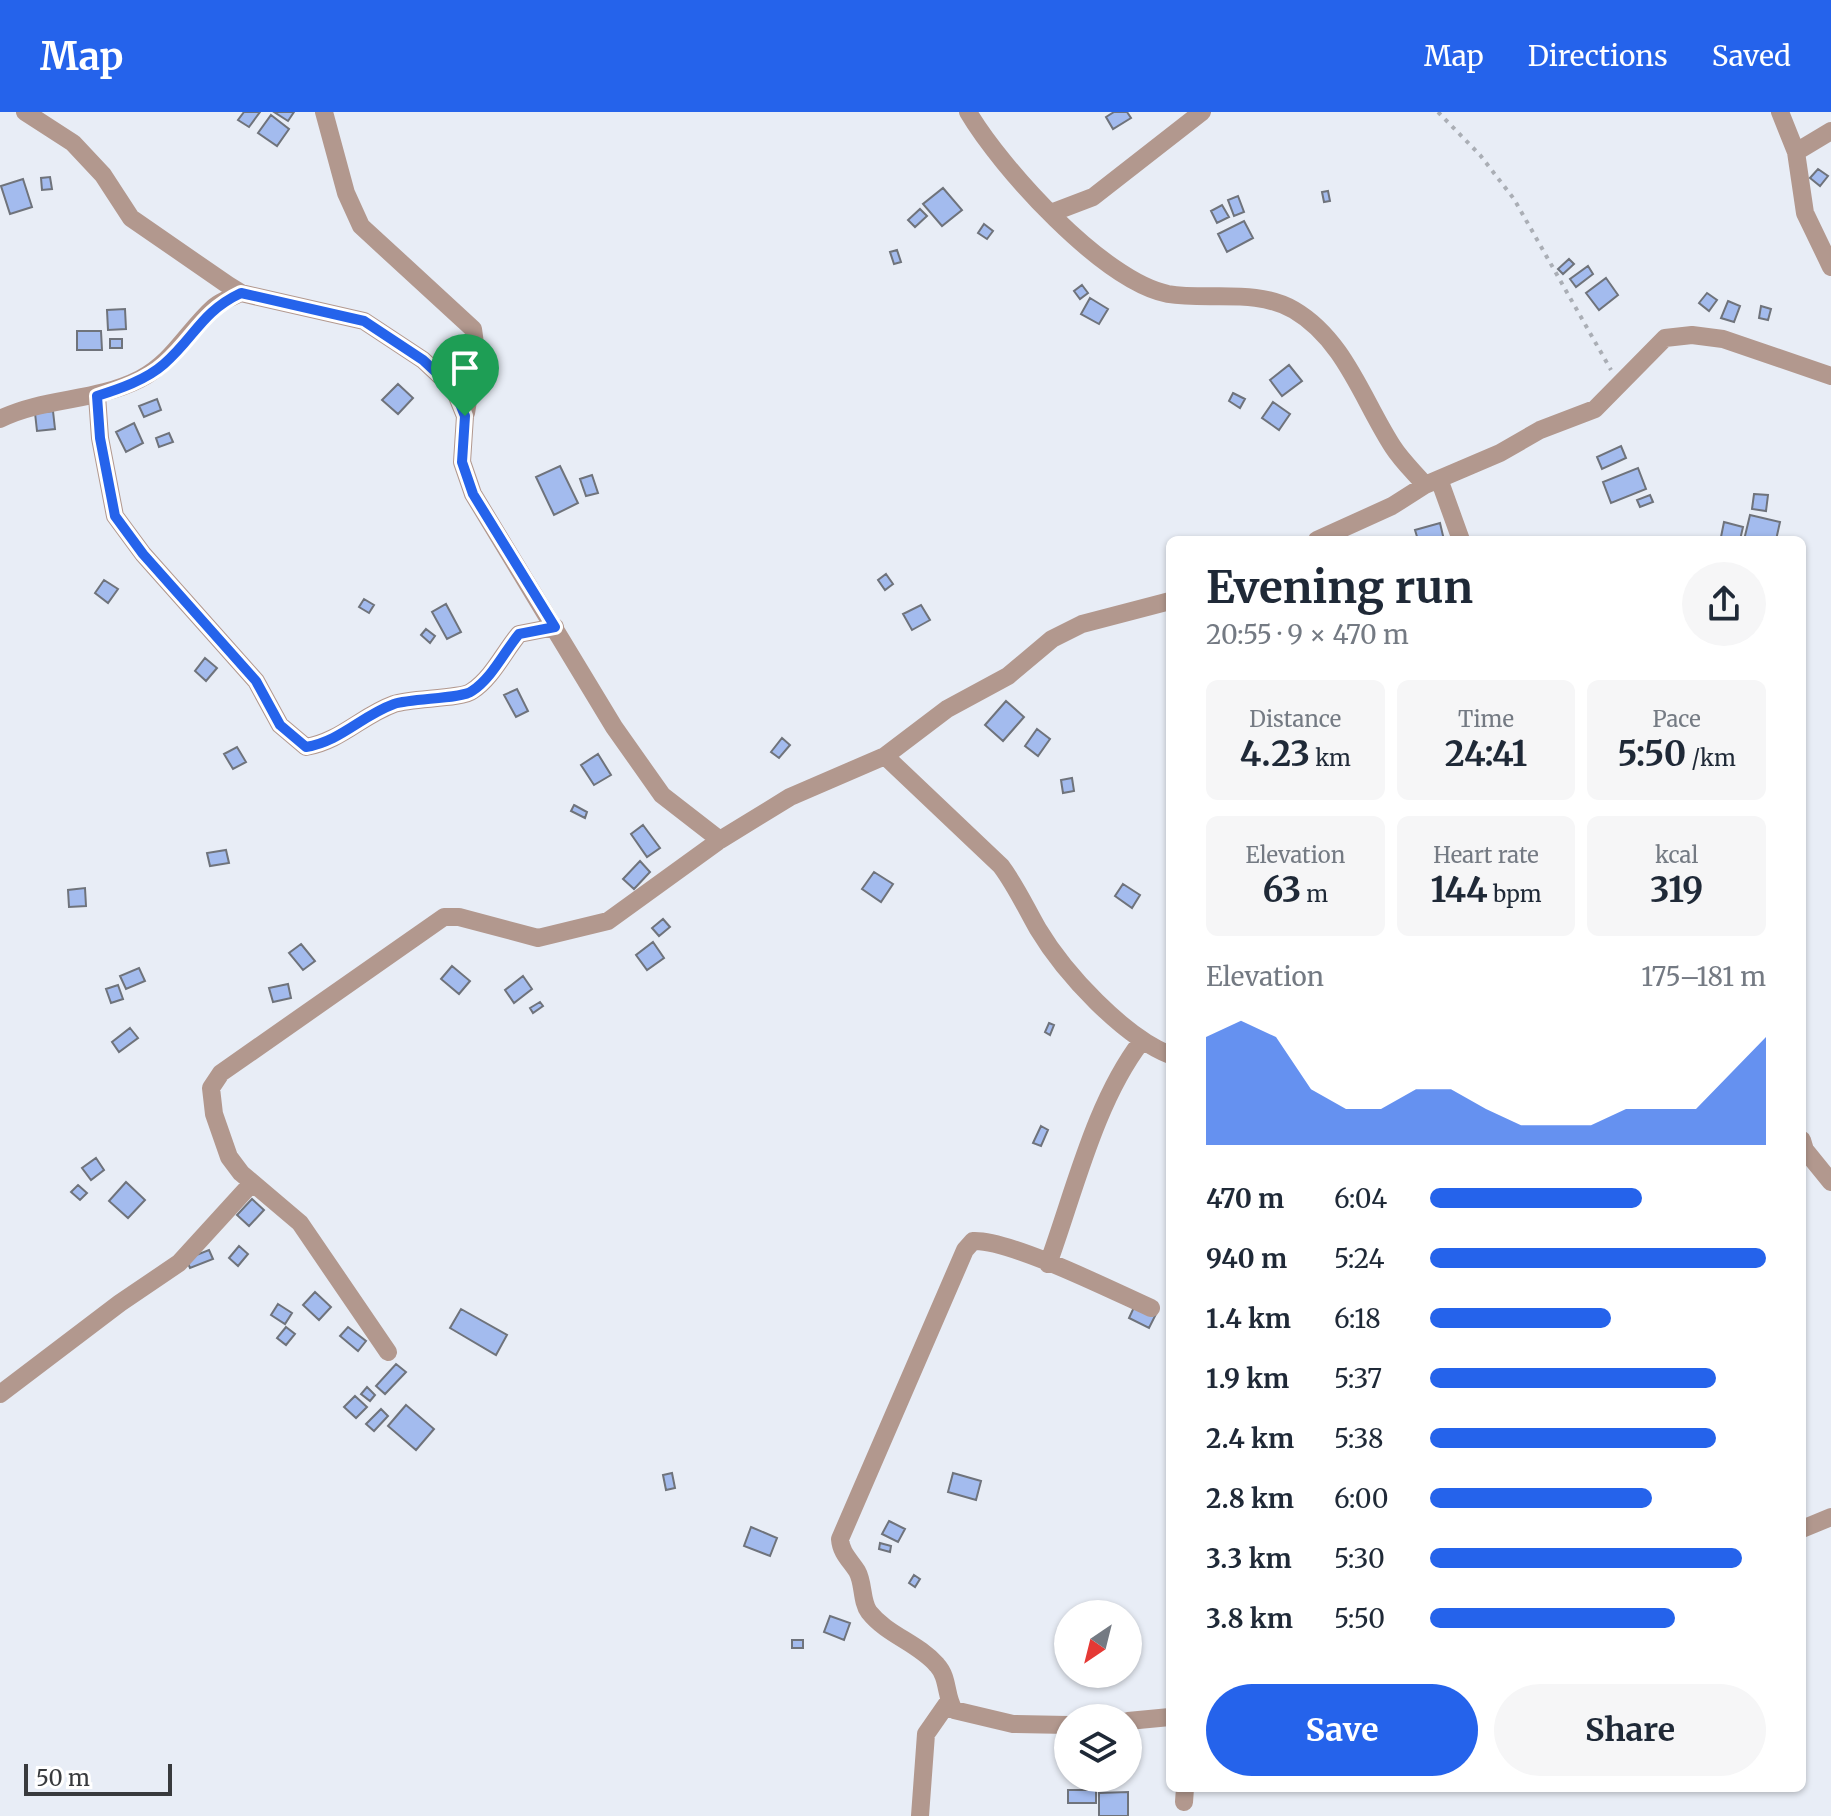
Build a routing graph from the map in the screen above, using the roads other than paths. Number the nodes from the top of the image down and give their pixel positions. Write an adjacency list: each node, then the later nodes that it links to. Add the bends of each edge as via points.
1 (25, 112): 10 (street, via 73,143 103,175 131,218)
2 (324, 112): 13 (street, via 346,193 361,226 473,329 476,351)
3 (968, 112): 8 (street, via 982,136)
4 (1202, 112): 8 (street, via 1093,197)
5 (1780, 112): 7 (street)
6 (1831, 131): 7 (street)
7 (1796, 152): 9 (street, via 1805,213)
8 (1051, 213): 15 (street, via 1118,273 1146,287 1168,294 1279,303 1296,312 1355,375 1393,448)
9 (1831, 267)
10 (241, 293): 12 (street, via 215,306 163,365); 13 (street, via 364,321 423,360 454,389)
11 (1831, 376): 15 (street, via 1723,339 1665,338 1595,409)
12 (97, 396): 14 (street, via 23,408); 19 (street, via 115,516 256,681 280,725 306,747 329,743 392,705 469,694 519,634)
13 (465, 416): 19 (street, via 462,462 473,494)
14 (0, 419)
15 (1432, 482): 16 (street); 17 (street)
16 (1326, 536)
17 (1459, 536)
18 (1166, 602): 20 (street, via 1082,624 1052,639 1008,676 947,709)
19 (555, 627): 21 (street, via 662,795)
20 (885, 756): 21 (street, via 790,797); 22 (street, via 1001,866 1070,970)
21 (720, 840): 26 (street, via 608,921 565,933 538,938 444,917 221,1073 211,1088 214,1114 229,1157)
22 (1141, 1042): 23 (street); 27 (street, via 1122,1066)
23 (1166, 1053)
24 (1806, 1151): 25 (street)
25 (1831, 1182)
26 (252, 1183): 29 (street, via 300,1223); 30 (street, via 179,1263)
27 (1048, 1264): 28 (street); 33 (street, via 986,1241 973,1241 965,1250 840,1539 858,1573 867,1610 937,1664)
28 (1151, 1308)
29 (388, 1352)
30 (0, 1394)
31 (1831, 1517): 32 (street)
32 (1806, 1527)
33 (949, 1701): 36 (street, via 959,1713 985,1720); 37 (street, via 926,1734)
34 (1166, 1717): 35 (street)
35 (1142, 1720)
36 (1054, 1724)
37 (920, 1816)

